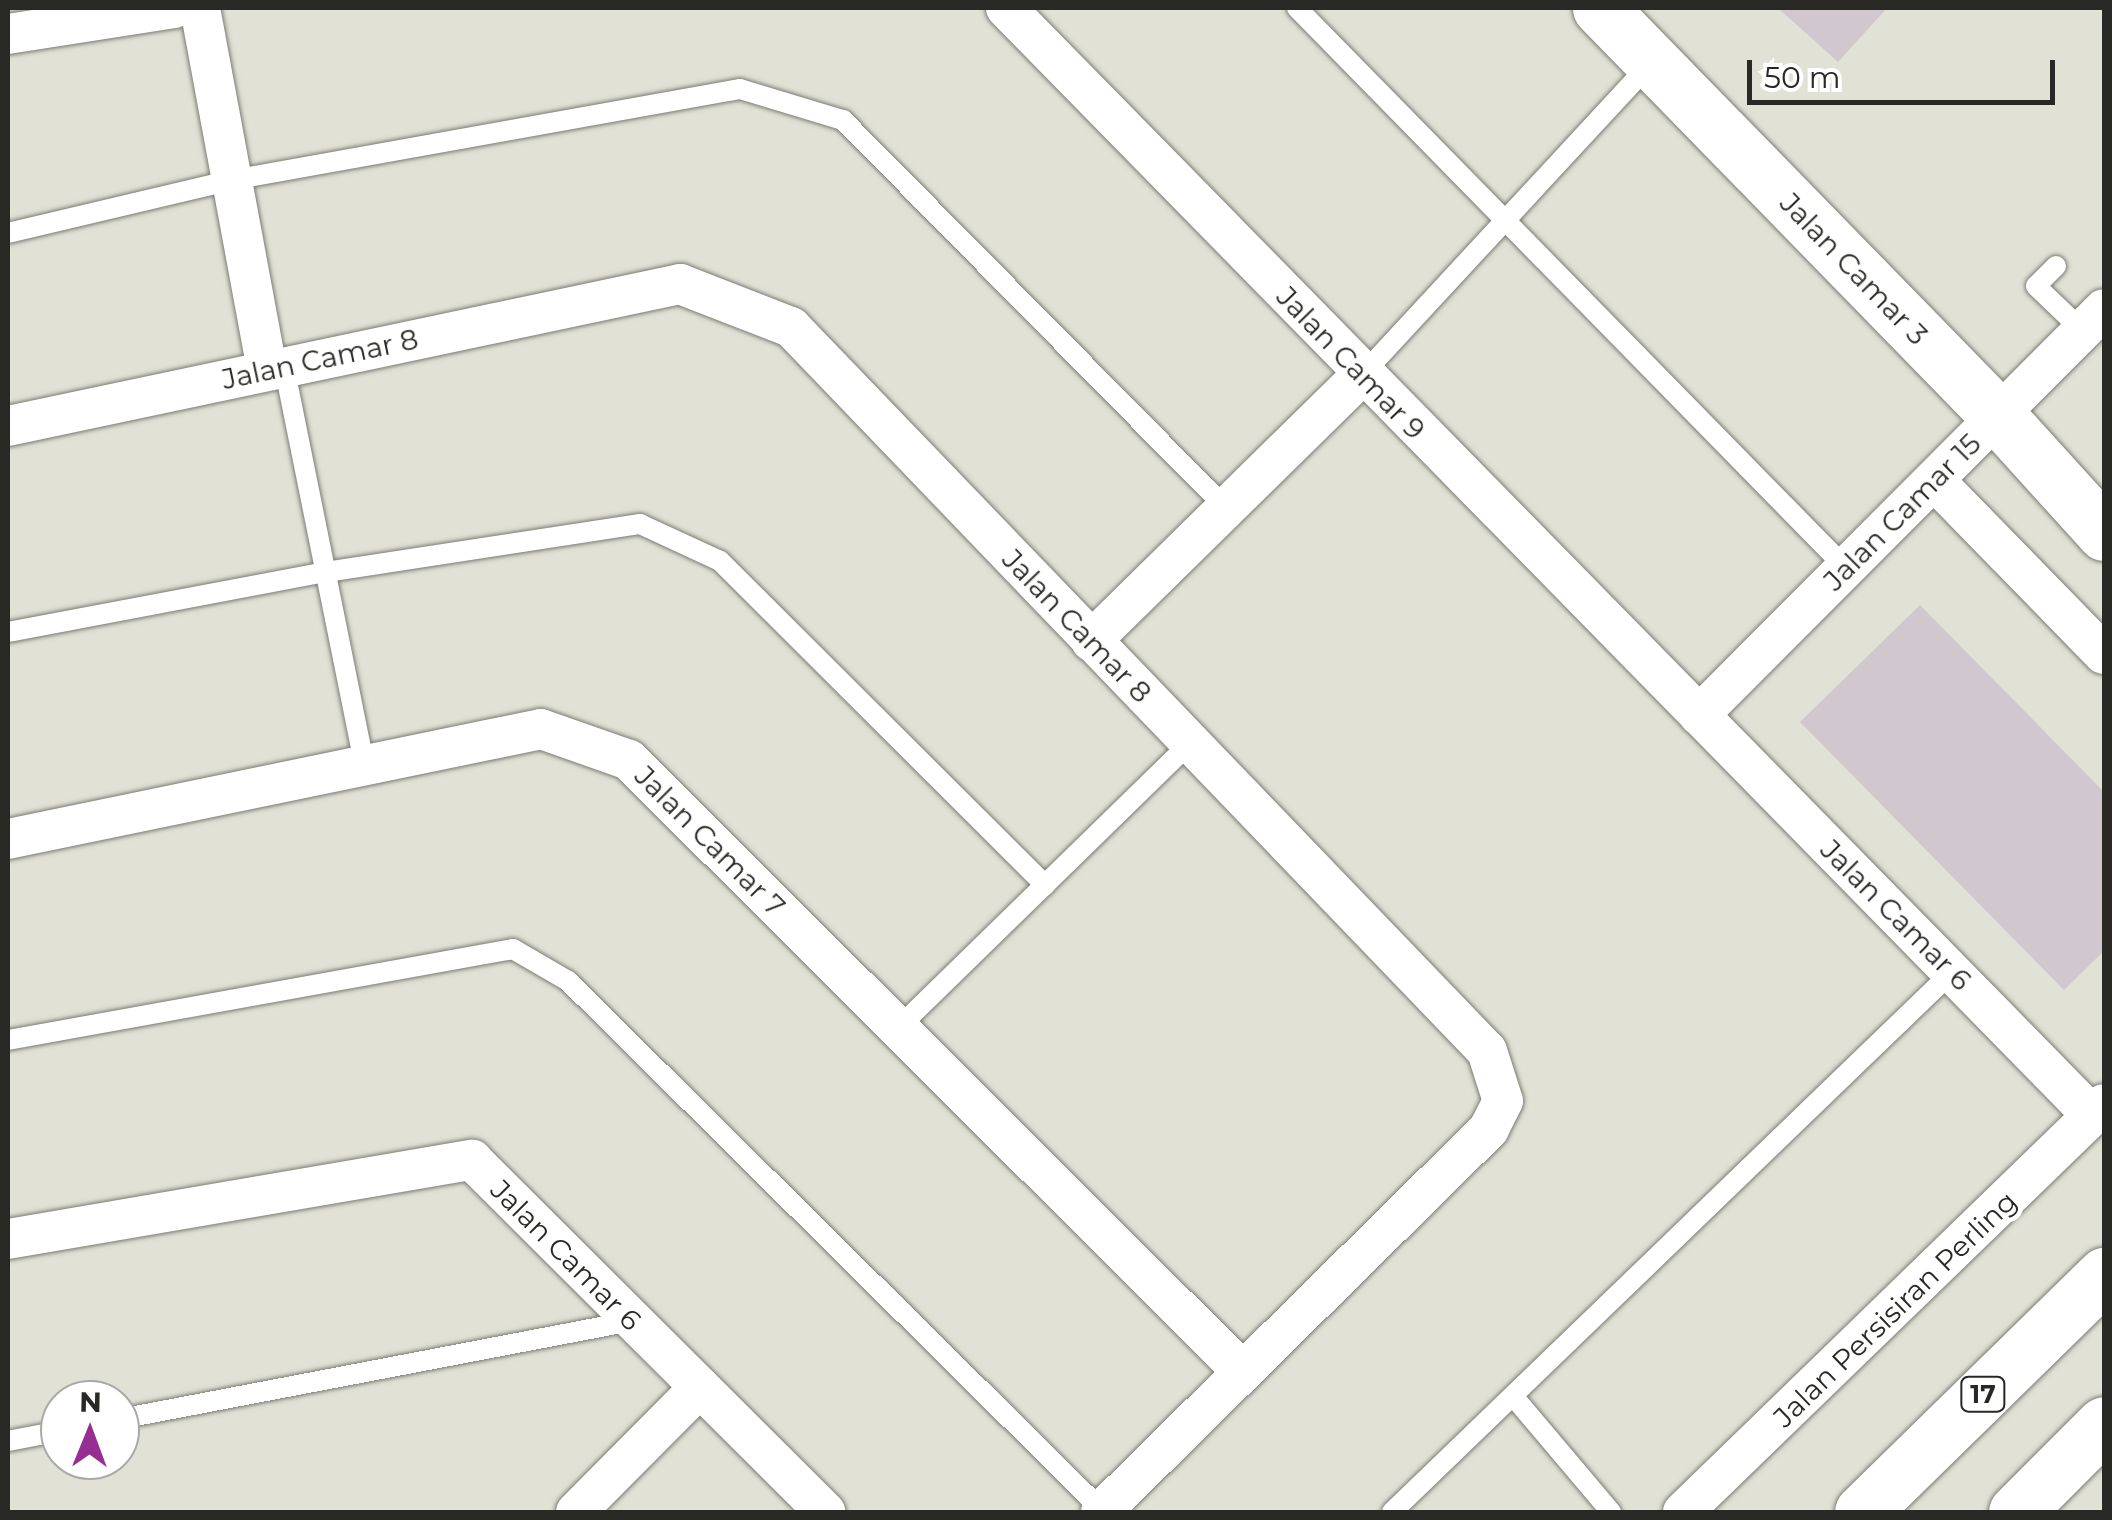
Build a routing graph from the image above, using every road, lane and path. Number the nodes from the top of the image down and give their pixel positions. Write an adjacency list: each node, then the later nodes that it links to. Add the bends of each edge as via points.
1 (174, 8): 6 (street)
2 (200, 8): 8 (street)
3 (1006, 8): 14 (street, Jalan Camar 9)
4 (1297, 8): 9 (lane)
5 (1600, 8): 7 (main road, Jalan Camar 3)
6 (8, 34)
7 (1653, 62): 9 (lane); 15 (main road, Jalan Camar 3)
8 (232, 180): 10 (lane); 13 (street); 18 (lane, via 740,89 843,120)
9 (1508, 218): 14 (lane); 20 (lane)
10 (8, 233)
11 (2056, 266): 12 (lane, via 2036,286)
12 (2094, 320): 15 (street, Jalan Camar 15)
13 (276, 368): 16 (street, Jalan Camar 8); 21 (lane); 23 (street, Jalan Camar 8, via 680,284 791,326)
14 (1362, 374): 18 (street); 25 (street, Jalan Camar 9)
15 (1998, 416): 17 (street, Jalan Camar 15); 19 (main road, Jalan Camar 3)
16 (8, 426)
17 (1934, 480): 20 (street, Jalan Camar 15); 24 (street)
18 (1226, 508): 23 (street)
19 (2104, 533)
20 (1846, 568): 25 (street, Jalan Camar 15)
21 (326, 572): 22 (lane); 27 (lane); 29 (lane, via 640,524 720,562)
22 (8, 632)
23 (1091, 640): 26 (street, Jalan Camar 8)
24 (2104, 654)
25 (1699, 715): 30 (street, Jalan Camar 6)
26 (1190, 744): 29 (lane); 37 (street, Jalan Camar 8, via 1487,1051 1503,1101 1489,1130)
27 (365, 766): 28 (street, Jalan Camar 7); 31 (street, Jalan Camar 7, via 542,730 629,760)
28 (8, 839)
29 (1045, 885): 31 (lane)
30 (1952, 972): 33 (street, Jalan Camar 6); 39 (lane)
31 (898, 1028): 37 (street, Jalan Camar 7)
32 (8, 1040): 46 (lane, via 513,950 568,981)
33 (2099, 1110): 49 (street, Jalan Persisiran Perling)
34 (8, 1240): 36 (street, Jalan Camar 6, via 472,1160)
35 (2104, 1275): 50 (main road, 17)
36 (632, 1322): 38 (street, Jalan Camar 6); 40 (lane)
37 (1243, 1372): 46 (street, Jalan Camar 8)
38 (700, 1387): 44 (street); 45 (street, Jalan Camar 6)
39 (1513, 1396): 47 (lane); 48 (lane)
40 (140, 1415)
41 (2104, 1424): 51 (main road)
42 (40, 1435): 43 (lane)
43 (8, 1441)
44 (576, 1512)
45 (825, 1512)
46 (1102, 1512)
47 (1392, 1512)
48 (1611, 1512)
49 (1684, 1512)
50 (1862, 1512)
51 (2016, 1512)

